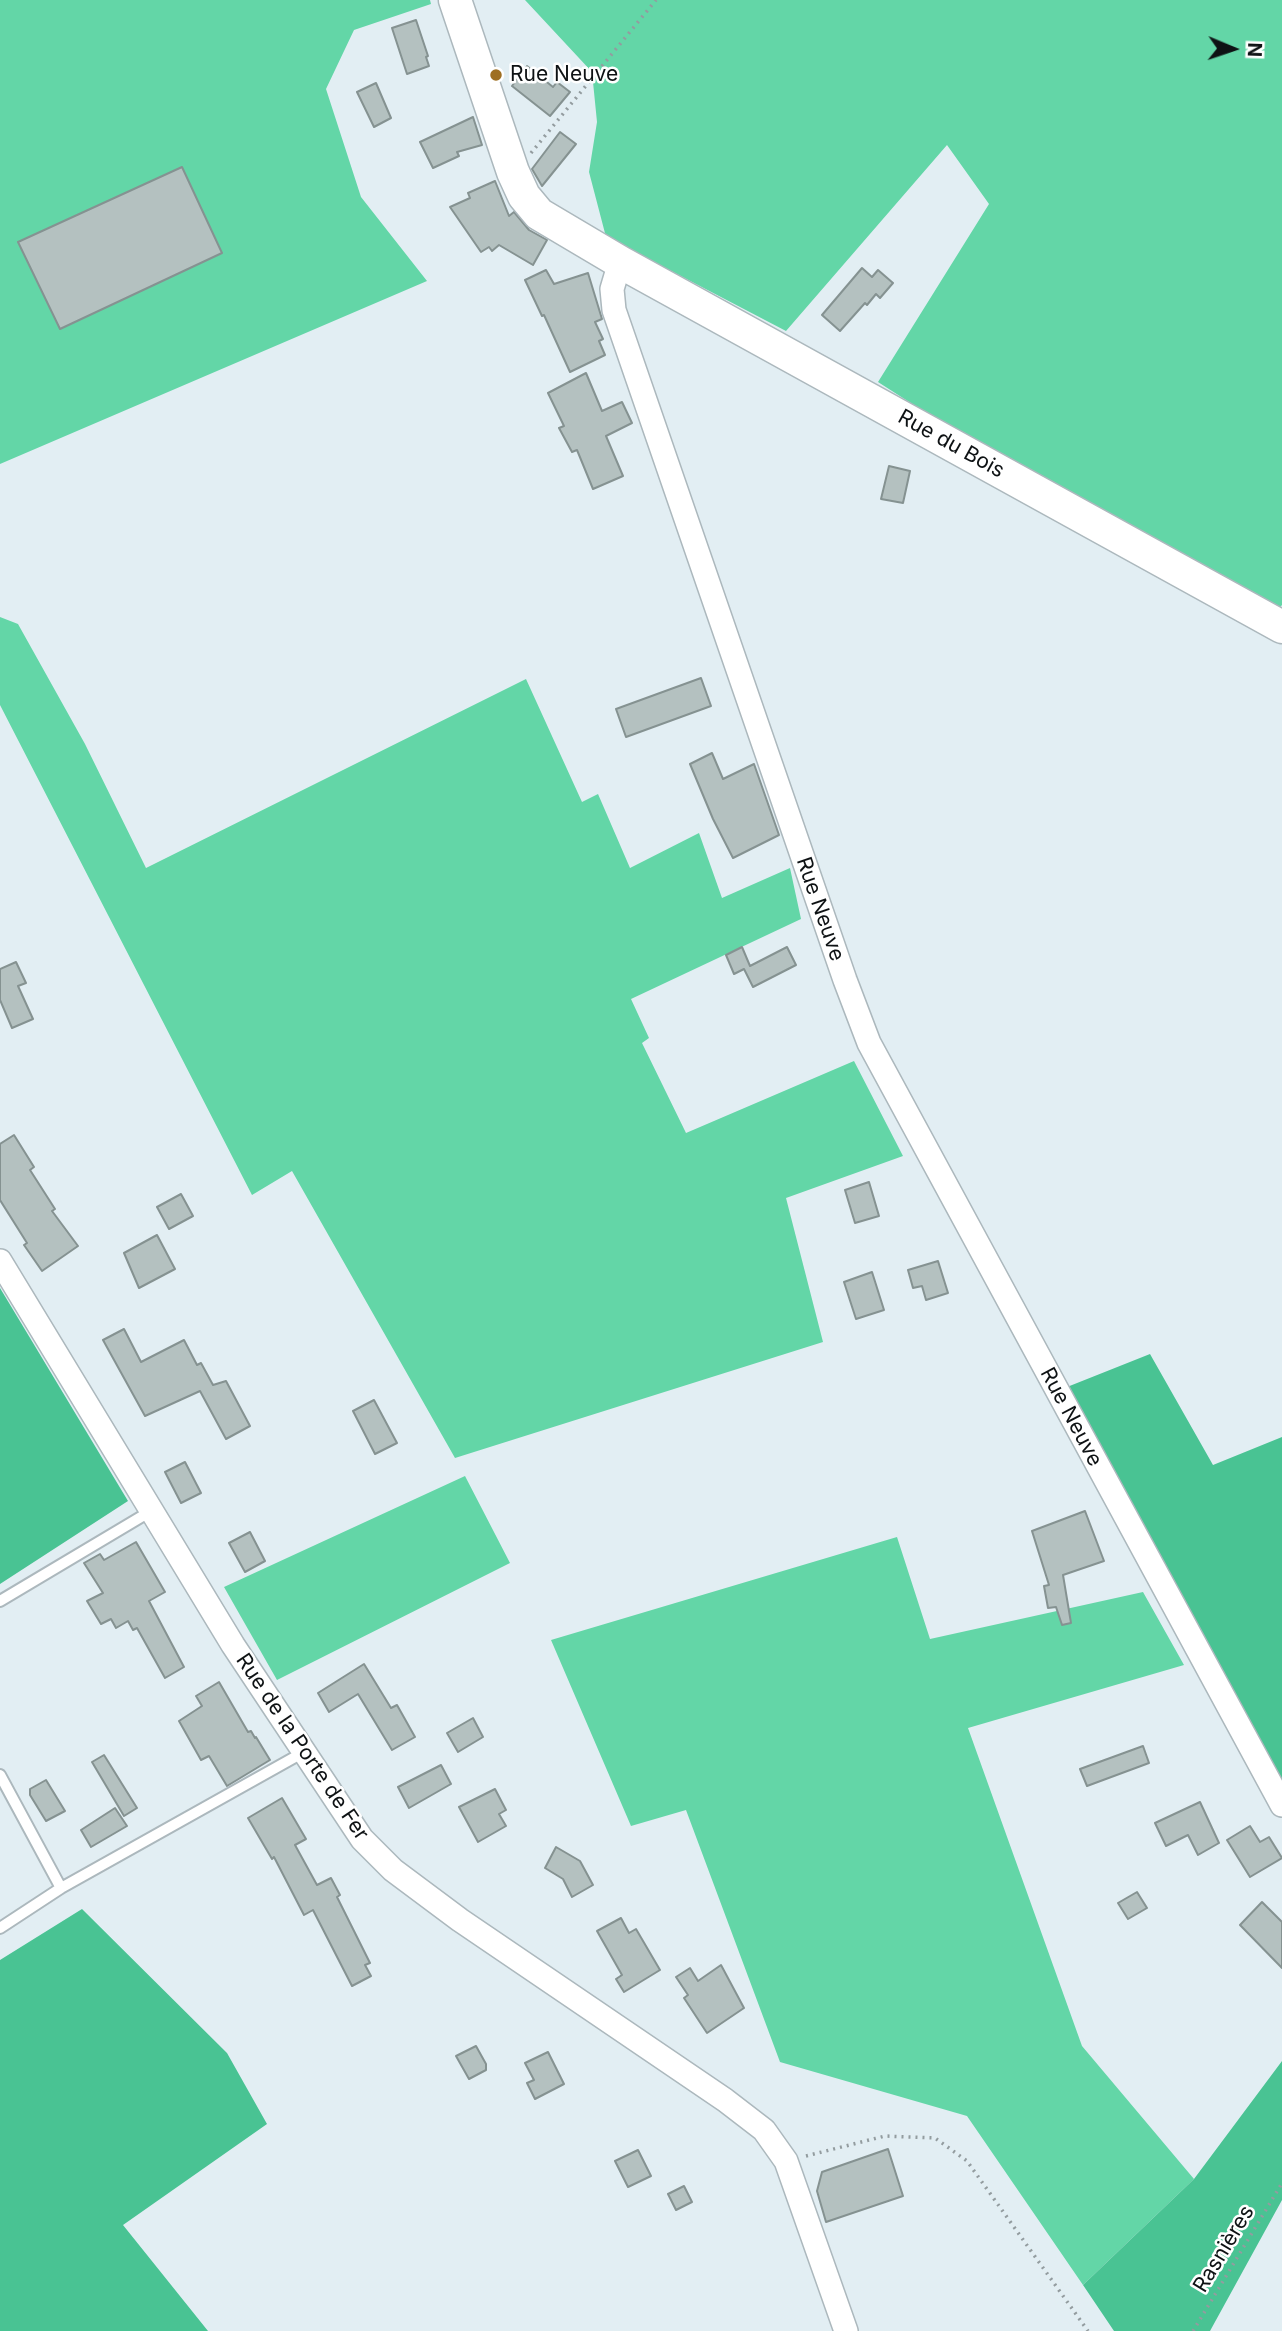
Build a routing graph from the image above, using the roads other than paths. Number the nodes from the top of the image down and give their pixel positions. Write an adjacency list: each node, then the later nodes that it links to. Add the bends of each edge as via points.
1 (455, 0): 2 (street, via 524,196 539,214)
2 (620, 262): 3 (street, Rue du Bois); 9 (street, Rue Neuve, via 612,289 614,310 869,1043)
3 (1282, 627)
4 (0, 1261): 5 (street, Rue de la Porte de Fer)
5 (150, 1511): 6 (lane); 7 (street, Rue de la Porte de Fer)
6 (0, 1601)
7 (304, 1752): 10 (lane); 12 (street, Rue de la Porte de Fer, via 357,1831 388,1865 764,2130 786,2161)
8 (0, 1775): 10 (lane)
9 (1282, 1805)
10 (61, 1888): 11 (lane)
11 (0, 1927)
12 (846, 2331)

